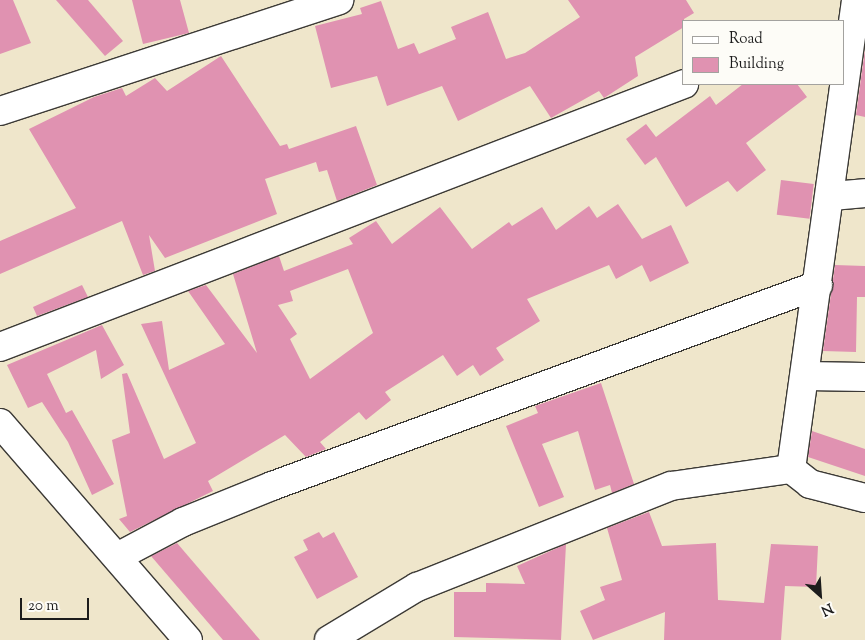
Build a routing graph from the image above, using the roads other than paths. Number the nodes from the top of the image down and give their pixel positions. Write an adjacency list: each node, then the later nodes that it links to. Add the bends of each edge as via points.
1 (339, 0): 6 (street)
2 (849, 12): 3 (street)
3 (845, 55)
4 (682, 85): 10 (street)
5 (842, 85): 8 (street)
6 (0, 111)
7 (865, 193): 8 (street)
8 (832, 196): 9 (street)
9 (818, 285): 11 (street); 16 (street, via 272,486 183,522)
10 (0, 347)
11 (806, 376): 12 (street); 14 (street)
12 (865, 377)
13 (0, 423): 16 (street)
14 (791, 469): 15 (street, via 810,484); 18 (street, via 671,486 587,516 417,587)
15 (865, 498)
16 (117, 556): 17 (street)
17 (188, 640)
18 (329, 640)

